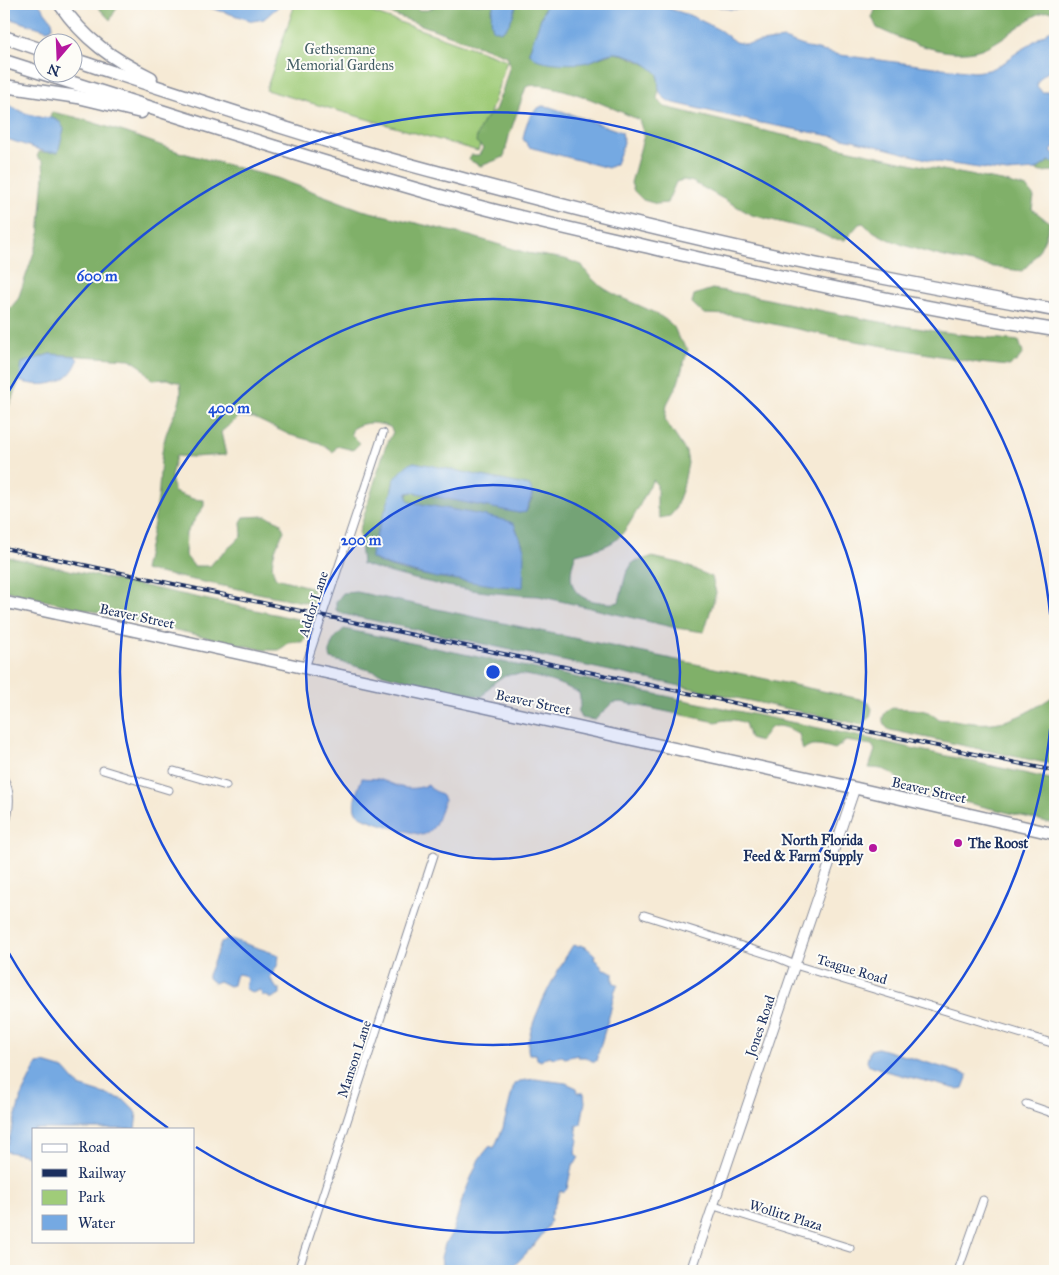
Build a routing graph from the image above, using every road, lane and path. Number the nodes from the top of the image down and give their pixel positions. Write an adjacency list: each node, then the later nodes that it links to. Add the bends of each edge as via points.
1 (60, 4): 7 (highway, via 94,44 125,65 152,79 200,94)
2 (4, 37): 3 (highway)
3 (32, 47)
4 (4, 61): 8 (highway)
5 (82, 63): 7 (highway)
6 (4, 86): 8 (highway, via 78,97)
7 (227, 109): 9 (highway, via 446,175 567,206 888,279)
8 (206, 125): 10 (highway, via 449,198 546,223 799,281)
9 (1055, 310)
10 (1055, 330)
11 (383, 433): 13 (street, Addor Lane)
12 (4, 602): 13 (main road, Beaver Street)
13 (305, 668): 18 (main road, Beaver Street)
14 (103, 770): 19 (street)
15 (174, 771): 17 (street)
16 (4, 779): 20 (street, via 9,801)
17 (226, 786)
18 (855, 788): 21 (main road, Beaver Street); 24 (street, Jones Road)
19 (168, 790)
20 (4, 830)
21 (1055, 834)
22 (434, 855): 31 (street, Manson Lane)
23 (644, 915): 24 (street, Teague Road)
24 (795, 965): 25 (street, Teague Road); 29 (street, Jones Road)
25 (1055, 1044)
26 (1026, 1104): 27 (street)
27 (1055, 1114)
28 (983, 1200): 33 (street)
29 (714, 1206): 30 (street, Wollitz Plaza); 32 (street, Jones Road)
30 (850, 1248)
31 (298, 1271)
32 (692, 1271)
33 (958, 1271)

